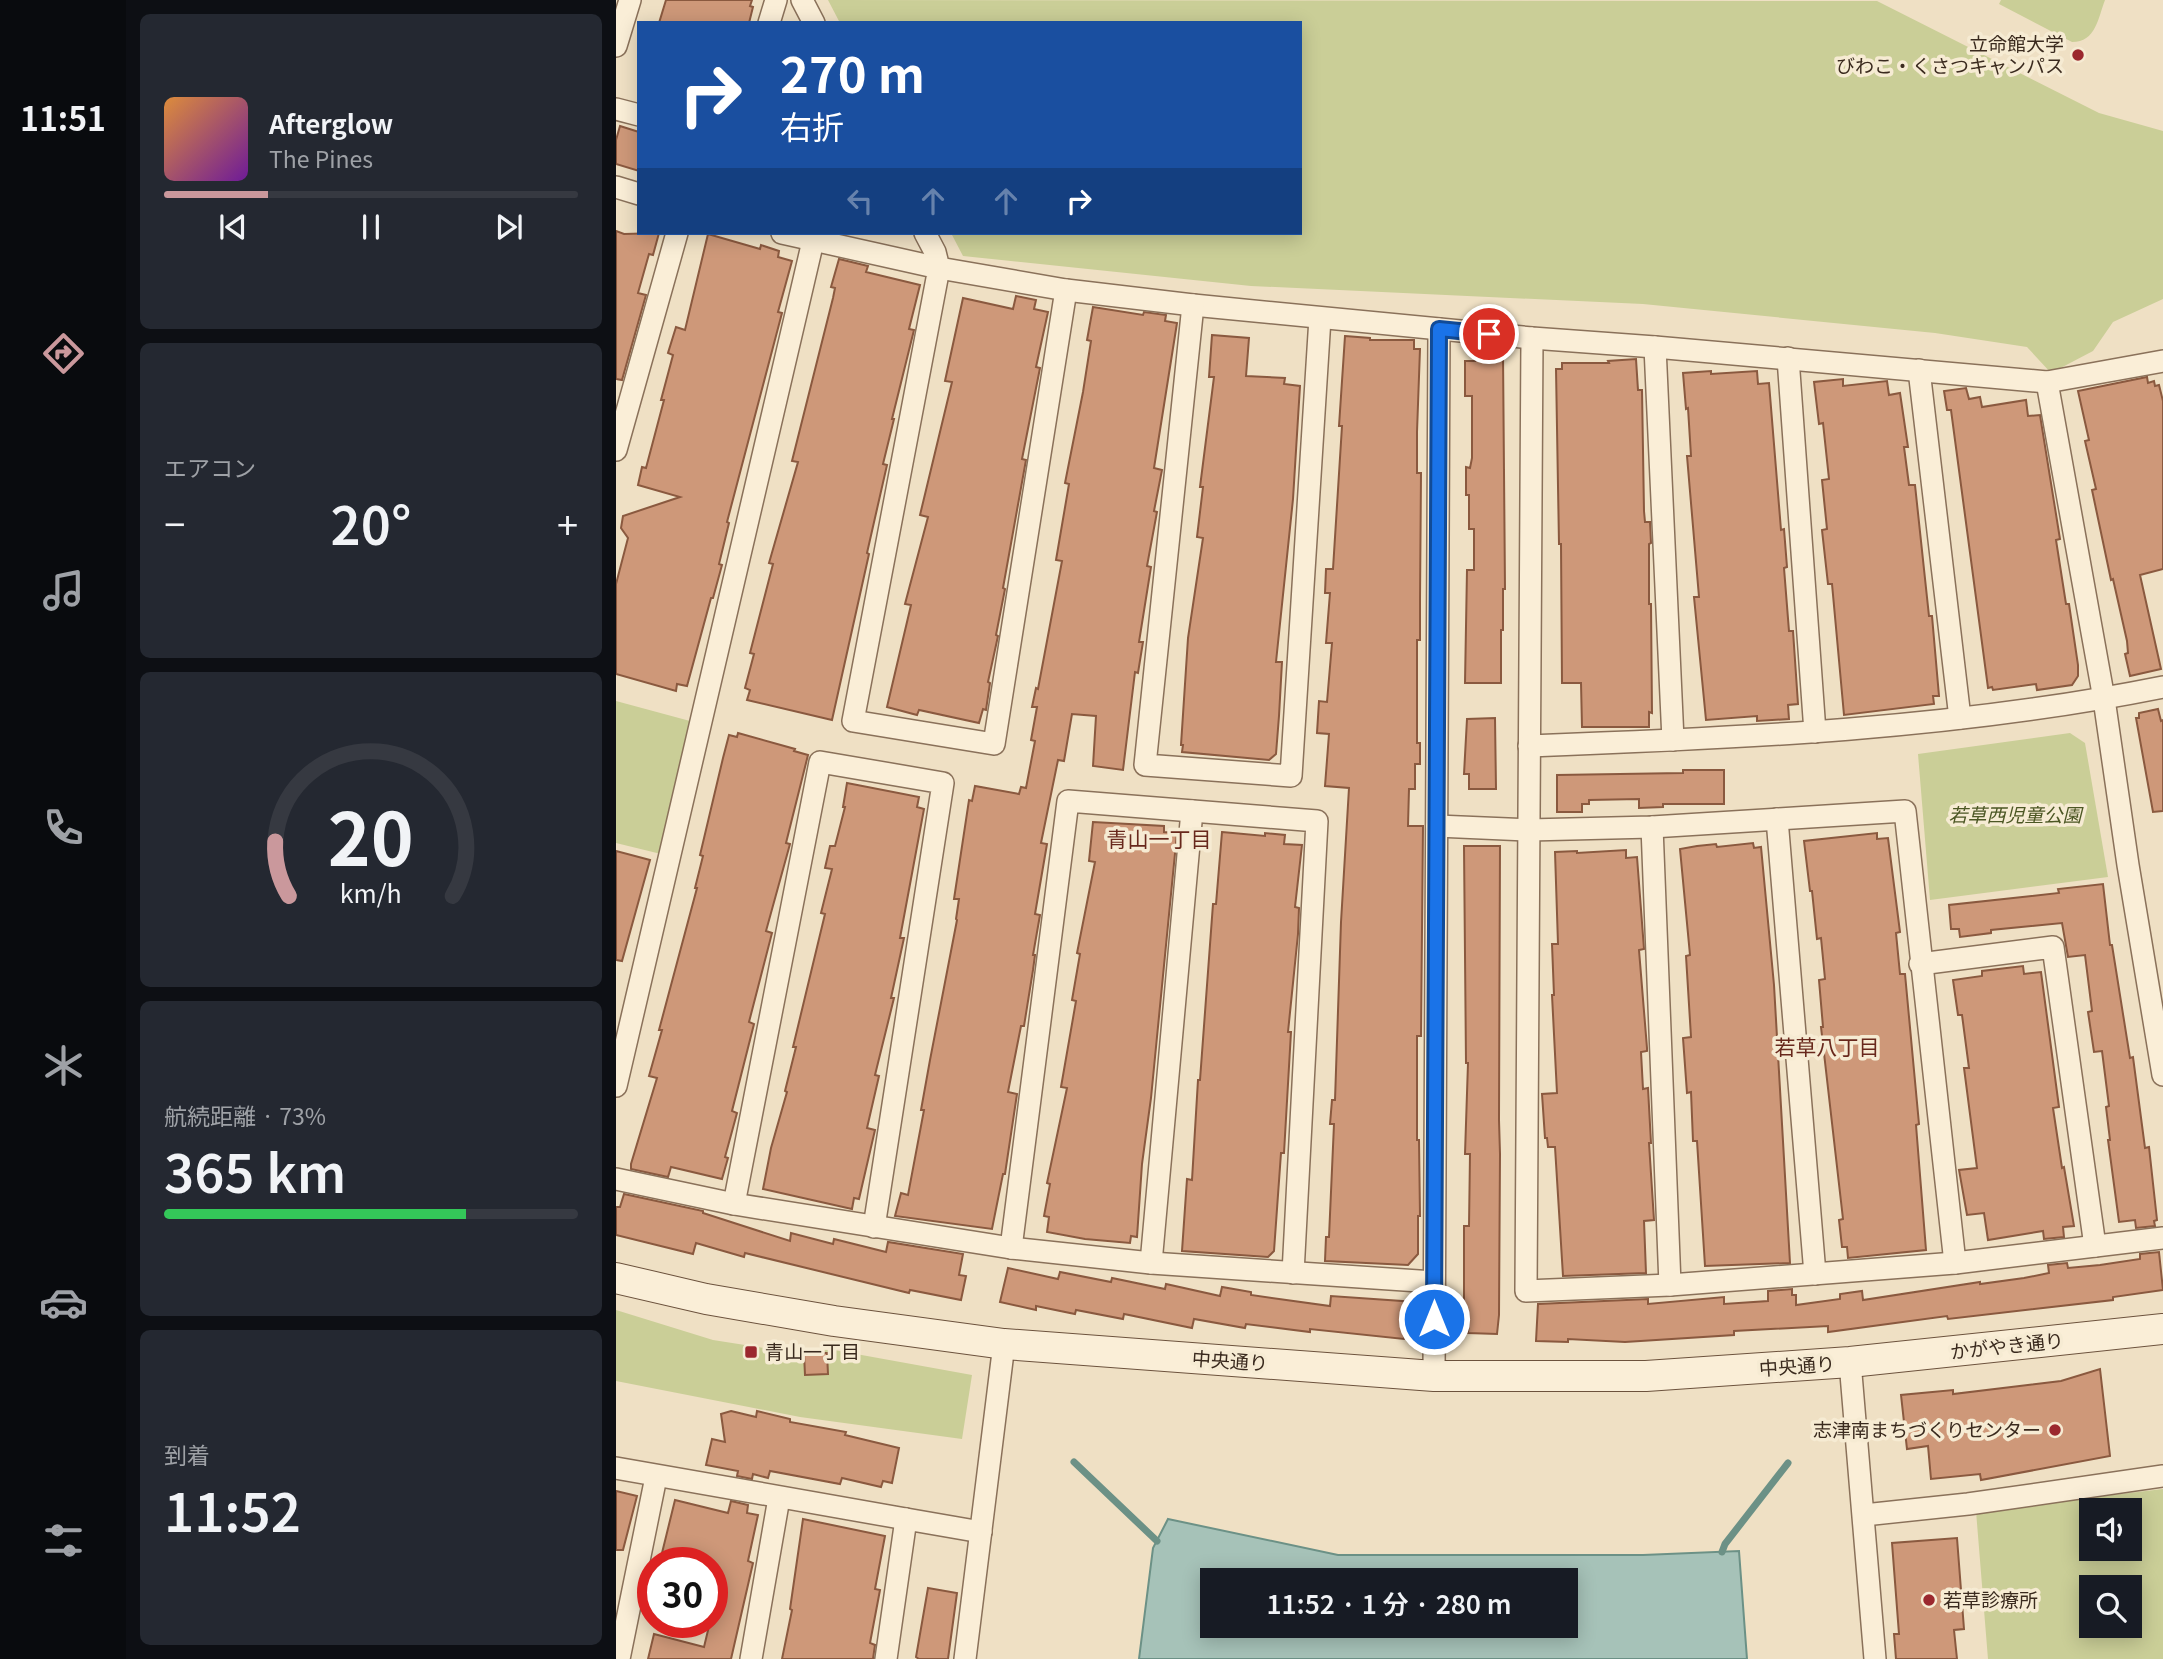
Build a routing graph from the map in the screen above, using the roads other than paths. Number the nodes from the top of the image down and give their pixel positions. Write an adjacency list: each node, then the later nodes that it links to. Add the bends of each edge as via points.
1 (630, 0): 6 (street)
2 (776, 0): 4 (street)
3 (802, 0): 5 (street)
4 (770, 21)
5 (813, 21)
6 (616, 46)
7 (616, 109): 8 (street)
8 (637, 114)
9 (616, 187): 10 (street)
10 (637, 193)
11 (676, 235): 26 (street)
12 (790, 235): 14 (street)
13 (926, 235): 15 (street)
14 (813, 241): 15 (street); 40 (street)
15 (939, 268): 16 (street); 16 (street, via 853,721 994,744)
16 (1066, 290): 17 (street)
17 (1193, 305): 18 (street); 18 (street, via 1145,765 1291,776)
18 (1320, 318): 19 (street)
19 (1439, 329): 20 (street); 35 (street)
20 (1532, 338): 21 (street); 32 (street)
21 (1655, 347): 22 (street); 31 (street)
22 (1788, 358): 24 (street); 30 (street)
23 (2163, 361): 25 (street)
24 (1919, 370): 25 (street); 29 (street)
25 (2047, 382): 28 (street)
26 (616, 450)
27 (2163, 687): 28 (street)
28 (2104, 699): 29 (street); 39 (street)
29 (1959, 718): 30 (street)
30 (1815, 732): 31 (street)
31 (1673, 740): 32 (street)
32 (1529, 746): 37 (street)
33 (1192, 811): 46 (street, via 1069,802); 47 (street); 49 (street, via 1317,821)
34 (1777, 819): 36 (street); 38 (street, via 1905,811); 50 (street)
35 (1437, 826): 37 (street); 52 (street)
36 (1652, 827): 37 (street); 53 (street)
37 (1529, 830): 53 (street, via 1526,1291)
38 (1920, 964): 45 (street, via 2053,947); 48 (street)
39 (2163, 1075)
40 (616, 1086)
41 (616, 1179): 42 (street)
42 (734, 1204): 43 (street); 43 (street, via 820,762 943,783)
43 (874, 1227): 46 (street)
44 (2163, 1238): 45 (street)
45 (2095, 1246): 48 (street)
46 (1011, 1248): 47 (street)
47 (1151, 1263): 49 (street)
48 (1955, 1263): 50 (street)
49 (1293, 1273): 52 (street)
50 (1815, 1274): 53 (street)
51 (616, 1278): 55 (street, 中央通り, via 834,1321)
52 (1434, 1282): 57 (street)
53 (1670, 1285)
54 (2163, 1329): 56 (street, かがやき通り)
55 (1004, 1344): 57 (street, 中央通り); 64 (street)
56 (1850, 1362): 57 (street, 中央通り, via 1646,1376); 62 (street)
57 (1434, 1376)
58 (616, 1468): 60 (street)
59 (2163, 1476): 62 (street)
60 (656, 1477): 61 (street); 65 (street)
61 (779, 1498): 63 (street); 66 (street)
62 (1864, 1515): 69 (street)
63 (906, 1519): 64 (street); 67 (street)
64 (981, 1532): 68 (street)
65 (619, 1659)
66 (751, 1659)
67 (886, 1659)
68 (965, 1659)
69 (1875, 1659)

